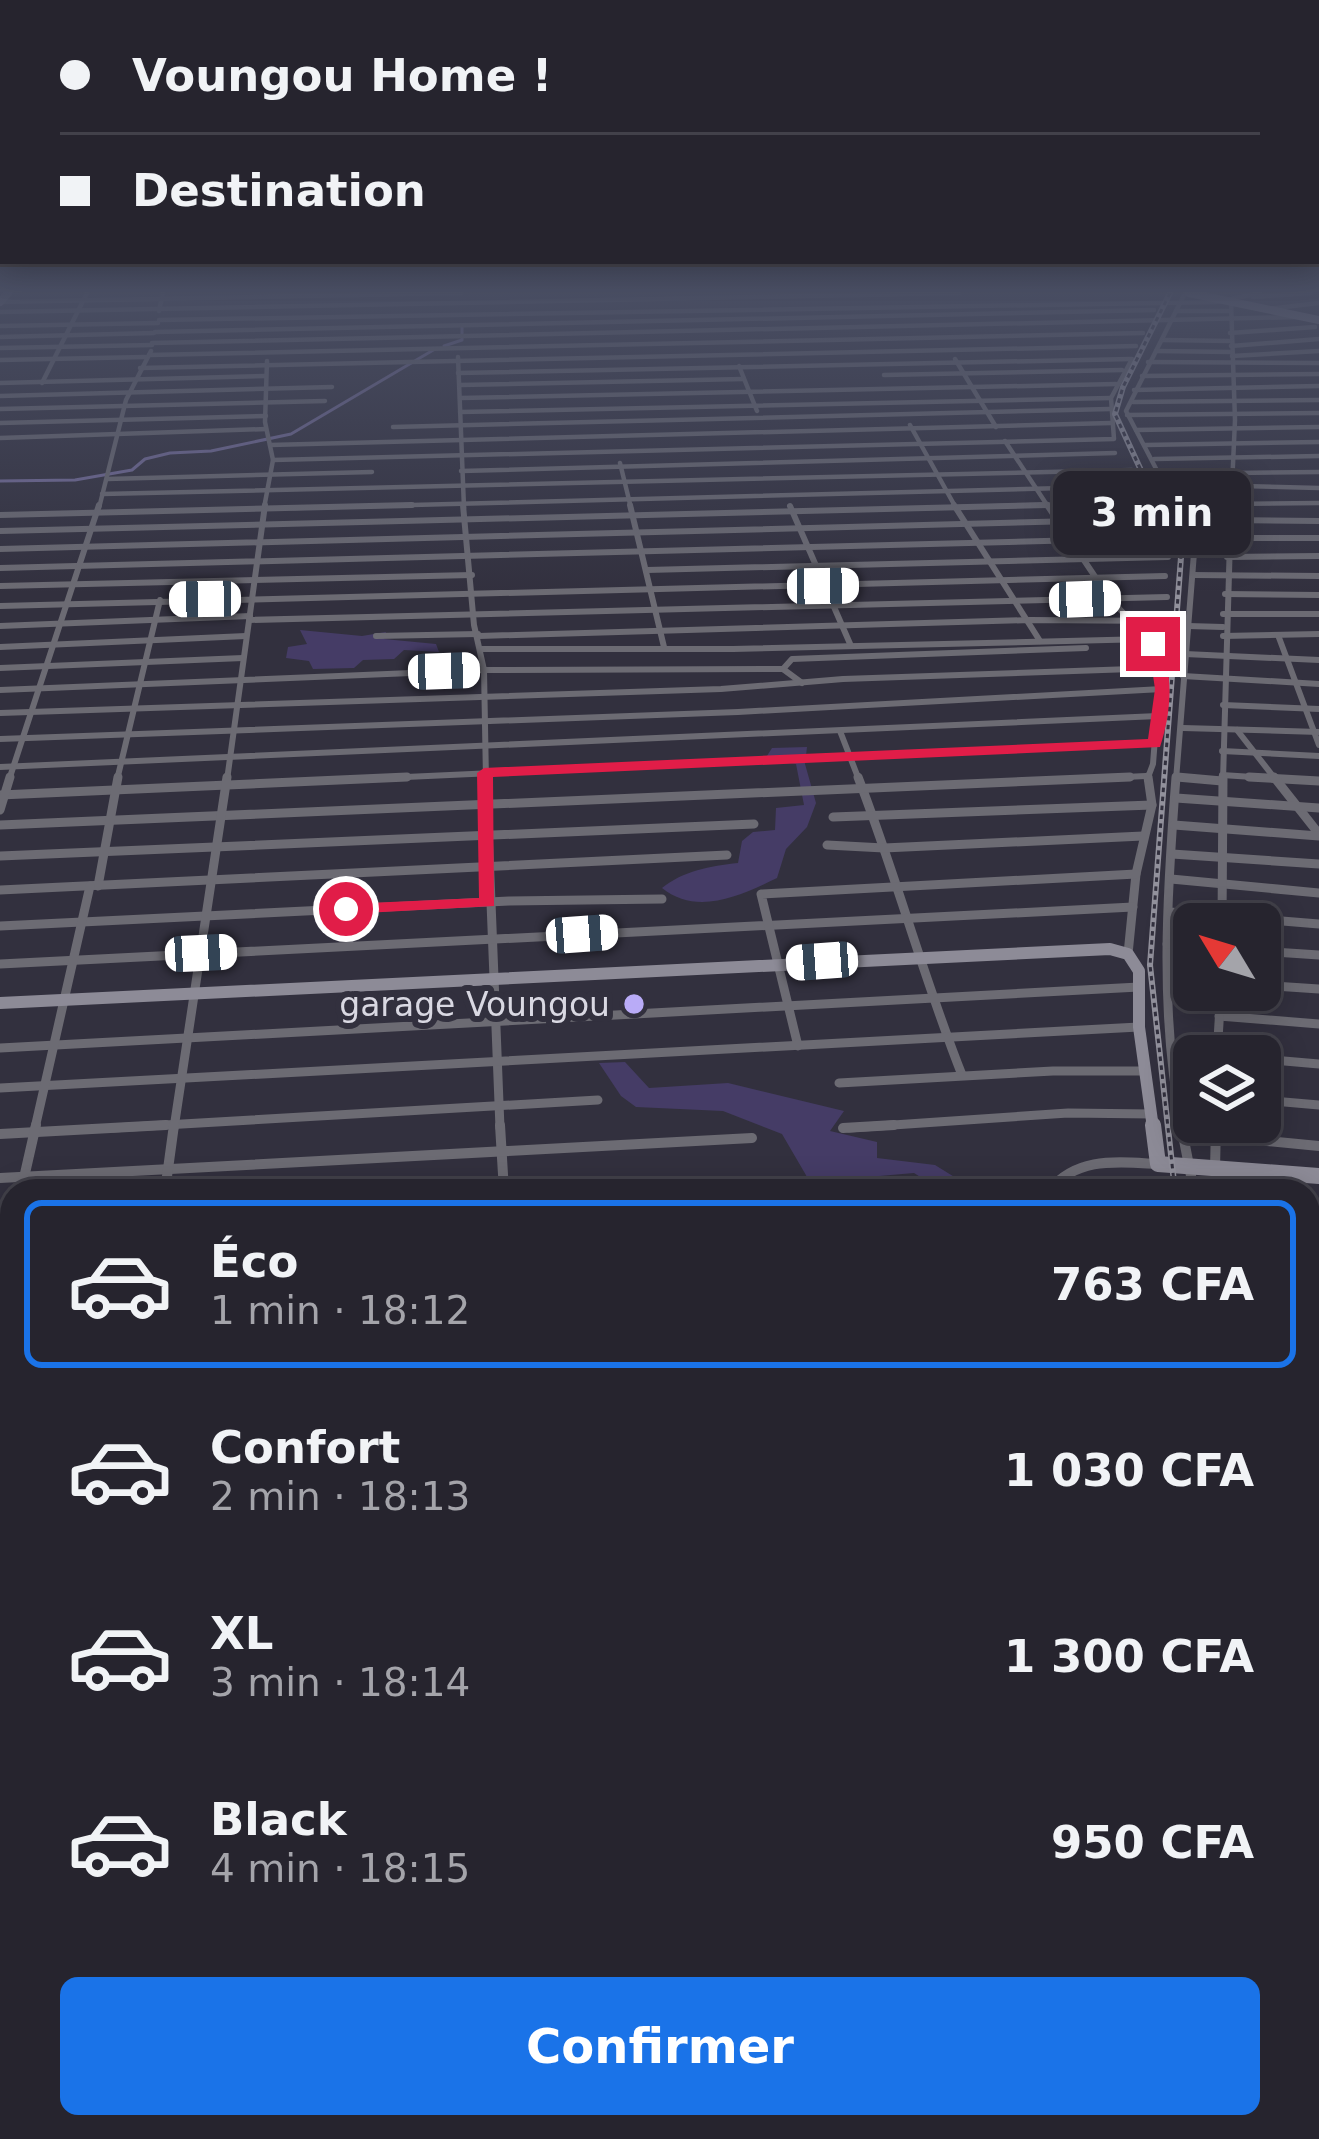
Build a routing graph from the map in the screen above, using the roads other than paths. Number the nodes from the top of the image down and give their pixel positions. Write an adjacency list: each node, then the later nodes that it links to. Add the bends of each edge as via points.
1 (749, 392): 27 (street)
2 (132, 393): 3 (street); 14 (street); 26 (street)
3 (138, 393)
4 (266, 393): 23 (street)
5 (460, 393): 16 (street)
6 (690, 393): 13 (street)
7 (893, 393): 24 (street)
8 (979, 393): 19 (street)
9 (1058, 393): 17 (street)
10 (1113, 393): 18 (street)
11 (1134, 393): 25 (street)
12 (1232, 393): 22 (street)
13 (605, 394): 16 (street); 30 (street)
14 (37, 395): 15 (street); 28 (street)
15 (0, 396)
16 (460, 398): 33 (street)
17 (1060, 398): 18 (street); 19 (street); 32 (street)
18 (1112, 398): 31 (street)
19 (984, 400): 24 (street); 34 (street)
20 (1319, 400): 22 (street)
21 (326, 401): 23 (street)
22 (1233, 401): 25 (street); 38 (street)
23 (267, 402): 26 (street); 39 (street)
24 (898, 402): 27 (street); 36 (street)
25 (1133, 402): 37 (street)
26 (126, 406): 28 (street); 40 (street)
27 (755, 406): 30 (street); 41 (street)
28 (31, 408): 29 (street); 44 (street)
29 (0, 409)
30 (608, 409): 33 (street); 42 (street)
31 (1110, 409): 32 (street); 45 (street)
32 (1064, 410): 34 (street); 46 (street)
33 (460, 412): 47 (street)
34 (989, 412): 36 (street); 49 (street)
35 (1319, 413): 38 (street)
36 (904, 415): 41 (street); 53 (street)
37 (1127, 415): 38 (street); 54 (street)
38 (1234, 415): 51 (street)
39 (266, 416): 40 (street); 52 (street)
40 (121, 419): 44 (street); 56 (street)
41 (760, 419): 42 (street); 55 (street)
42 (611, 422): 47 (street); 57 (street)
43 (0, 423): 44 (street)
44 (26, 423): 59 (street)
45 (1112, 423): 46 (street); 60 (street, via 1116,439)
46 (1074, 424): 49 (street); 60 (street)
47 (460, 425): 48 (street); 61 (street)
48 (393, 427)
49 (996, 427): 53 (street); 62 (street)
50 (1319, 427): 51 (street)
51 (1233, 428): 54 (street); 63 (street)
52 (266, 429): 56 (street); 68 (street)
53 (912, 429): 55 (street); 65 (street)
54 (1136, 430): 66 (street)
55 (765, 433): 57 (street); 67 (street)
56 (114, 435): 59 (street); 91 (street)
57 (614, 436): 61 (street); 69 (street)
58 (0, 437): 59 (street)
59 (18, 437)
60 (1089, 440): 62 (street); 71 (street)
61 (459, 442): 68 (street); 72 (street)
62 (1005, 442): 65 (street); 73 (street)
63 (1233, 442): 64 (street); 66 (street); 75 (street)
64 (1319, 442)
65 (919, 444): 67 (street); 76 (street)
66 (1145, 445): 77 (street)
67 (770, 448): 69 (street); 78 (street)
68 (272, 451): 72 (street); 87 (street)
69 (617, 452): 72 (street); 79 (street)
70 (1115, 453): 71 (street)
71 (1099, 454): 73 (street); 80 (street)
72 (459, 455): 82 (street)
73 (1016, 456): 76 (street); 85 (street)
74 (1319, 456): 75 (street)
75 (1233, 457): 77 (street); 86 (street)
76 (930, 459): 78 (street); 89 (street)
77 (1154, 459): 88 (street)
78 (774, 462): 79 (street); 90 (street)
79 (620, 466): 82 (street); 92 (street)
80 (1110, 470): 81 (street); 85 (street)
81 (1132, 470)
82 (461, 471): 93 (street)
83 (372, 472): 87 (street)
84 (1319, 472): 86 (street)
85 (1027, 473): 89 (street); 96 (street)
86 (1233, 473): 88 (street); 95 (street)
87 (270, 474): 91 (street); 98 (street)
88 (1161, 474): 95 (street, via 1166,485)
89 (939, 475): 90 (street); 99 (street)
90 (780, 478): 92 (street); 101 (street)
91 (107, 479): 100 (street)
92 (622, 482): 93 (street); 102 (street)
93 (464, 486): 98 (street); 104 (street)
94 (1139, 486): 96 (street)
95 (1230, 487): 97 (street); 107 (street)
96 (1037, 488): 99 (street); 106 (street)
97 (1319, 488)
98 (268, 490): 100 (street); 109 (street)
99 (948, 491): 101 (street); 108 (street)
100 (102, 494): 110 (street)
101 (787, 495): 102 (street); 111 (street)
102 (627, 499): 104 (street); 113 (street)
103 (1146, 502): 106 (street)
104 (465, 503): 109 (street); 114 (street)
105 (1319, 503): 107 (street)
106 (1051, 504): 108 (street); 118 (street)
107 (1228, 504): 116 (street)
108 (957, 506): 111 (street); 120 (street)
109 (265, 508): 110 (street); 119 (street)
110 (97, 511): 112 (street); 121 (street)
111 (792, 512): 113 (street); 122 (street)
112 (0, 514)
113 (630, 515): 114 (street); 124 (street)
114 (466, 519): 119 (street); 125 (street)
115 (1155, 519): 118 (street)
116 (1228, 520): 117 (street); 132 (street)
117 (1319, 521)
118 (1061, 522): 120 (street); 129 (street)
119 (262, 524): 121 (street); 130 (street)
120 (965, 525): 122 (street); 131 (street)
121 (92, 528): 123 (street); 133 (street)
122 (800, 528): 124 (street); 134 (street)
123 (0, 531)
124 (635, 533): 125 (street); 136 (street)
125 (469, 537): 130 (street); 137 (street)
126 (1159, 538): 129 (street)
127 (1191, 538): 132 (street)
128 (1319, 538): 132 (street)
129 (1072, 540): 131 (street); 140 (street)
130 (258, 542): 133 (street); 141 (street)
131 (976, 543): 134 (street); 142 (street)
132 (1226, 546): 138 (street); 147 (street, via 1196,550); 151 (street)
133 (86, 547): 135 (street); 143 (street)
134 (807, 547): 136 (street); 144 (street)
135 (0, 549)
136 (640, 551): 137 (street); 146 (street)
137 (470, 556): 141 (street); 148 (street)
138 (1319, 556)
139 (1168, 557): 140 (street)
140 (1085, 559): 142 (street); 152 (street)
141 (254, 561): 143 (street); 153 (street)
142 (988, 562): 144 (street); 154 (street)
143 (79, 566): 145 (street); 155 (street)
144 (816, 566): 146 (street); 157 (street)
145 (0, 568)
146 (647, 570): 158 (street)
147 (1193, 574): 151 (street); 182 (street)
148 (472, 575): 153 (street); 161 (street)
149 (1165, 576): 152 (street)
150 (1319, 576): 151 (street)
151 (1229, 577): 159 (street)
152 (1097, 578): 154 (street); 163 (street)
153 (252, 579): 155 (street); 164 (street)
154 (1004, 581): 157 (street); 166 (street)
155 (72, 585): 156 (street); 167 (street)
156 (0, 586)
157 (823, 586): 158 (street); 169 (street)
158 (650, 590): 161 (street); 170 (street)
159 (1225, 594): 160 (street); 171 (street)
160 (1319, 595)
161 (473, 596): 164 (street); 173 (street)
162 (1167, 597): 163 (street)
163 (1109, 598): 166 (street); 175 (street)
164 (252, 599): 165 (street); 174 (street)
165 (160, 600): 167 (street); 176 (street)
166 (1018, 602): 169 (street); 177 (street)
167 (66, 604): 168 (street); 179 (street)
168 (0, 606)
169 (832, 607): 170 (street); 181 (street)
170 (656, 610): 173 (street); 183 (street)
171 (1223, 614): 172 (street); 184 (street)
172 (1319, 614)
173 (474, 616): 174 (street); 186 (street)
174 (249, 618): 176 (street); 188 (street)
175 (1127, 618): 177 (street); 178 (street); 190 (street)
176 (156, 620): 179 (street); 191 (street)
177 (1030, 620): 181 (street); 192 (street)
178 (1166, 621)
179 (60, 623): 180 (street); 193 (street)
180 (0, 626)
181 (842, 626): 183 (street); 195 (street)
182 (1188, 626): 184 (street); 200 (street)
183 (661, 631): 186 (street); 196 (street)
184 (1223, 631): 187 (street); 201 (street)
185 (1319, 634): 187 (street)
186 (478, 635): 189 (street); 198 (street)
187 (1278, 635): 203 (street)
188 (246, 636): 191 (street); 202 (street)
189 (376, 637)
190 (1148, 639): 192 (street); 209 (street)
191 (152, 640): 193 (street); 205 (street)
192 (1040, 641): 195 (street)
193 (54, 644): 194 (street); 206 (street)
194 (0, 646)
195 (851, 646): 199 (street)
196 (664, 647): 198 (street); 199 (street)
197 (1086, 648): 210 (street, via 792,659)
198 (482, 649): 211 (street)
199 (708, 650): 208 (street)
200 (1185, 654): 201 (street); 212 (street)
201 (1222, 655): 203 (street); 213 (street)
202 (243, 658): 205 (street); 214 (street)
203 (1287, 658): 204 (street); 216 (street)
204 (1319, 660)
205 (146, 662): 206 (street); 217 (street)
206 (48, 666): 207 (street); 219 (street)
207 (0, 668)
208 (714, 668): 210 (street); 211 (street)
209 (1161, 668): 215 (street); 220 (street)
210 (783, 669): 215 (street)
211 (484, 670): 214 (street); 222 (street)
212 (1184, 676): 213 (street); 234 (street)
213 (1220, 677): 216 (street); 224 (street)
214 (240, 680): 217 (street); 223 (street)
215 (806, 683): 222 (street); 225 (street)
216 (1298, 683): 218 (street); 227 (street)
217 (141, 684): 219 (street); 226 (street)
218 (1319, 684)
219 (42, 688): 221 (street); 229 (street)
220 (1162, 689): 225 (street); 231 (street)
221 (0, 690)
222 (481, 694): 223 (street); 232 (street)
223 (239, 703): 226 (street); 233 (street)
224 (1222, 705): 227 (street); 235 (street)
225 (812, 707): 232 (street)
226 (137, 708): 229 (street); 238 (street)
227 (1307, 708): 228 (street); 239 (street)
228 (1319, 709)
229 (33, 712): 230 (street); 240 (street)
230 (0, 713)
231 (1158, 716): 237 (street); 242 (street)
232 (482, 718): 233 (street); 243 (street)
233 (236, 728): 238 (street); 247 (street)
234 (1183, 728): 235 (street); 255 (street)
235 (1221, 729): 236 (street); 245 (street)
236 (1237, 730): 239 (street); 246 (street)
237 (841, 731): 243 (street); 249 (street)
238 (130, 732): 240 (street); 250 (street)
239 (1317, 732): 244 (street)
240 (24, 738): 241 (street); 252 (street)
241 (0, 739)
242 (1155, 743): 249 (street); 254 (street)
243 (483, 745): 247 (street); 253 (street)
244 (1319, 745)
245 (1222, 751): 246 (street); 256 (street)
246 (1252, 753): 248 (street); 257 (street)
247 (232, 756): 250 (street); 259 (street)
248 (1319, 756)
249 (851, 758): 253 (street); 260 (street)
250 (123, 760): 252 (street); 261 (street)
251 (0, 766): 252 (street)
252 (14, 766): 262 (street)
253 (484, 773): 259 (street); 265 (street)
254 (1146, 776): 260 (street); 266 (street)
255 (1178, 777): 256 (street); 263 (street)
256 (1222, 778): 257 (street); 264 (street)
257 (1275, 779): 258 (street); 267 (street)
258 (1319, 782)
259 (228, 784): 261 (street); 270 (street)
260 (861, 785): 265 (street); 271 (street)
261 (115, 789): 262 (street); 273 (street)
262 (2, 795): 269 (street)
263 (1176, 798): 264 (street); 276 (street)
264 (1222, 801): 267 (street); 277 (street)
265 (486, 802): 270 (street); 278 (street)
266 (1152, 805): 271 (street); 280 (street)
267 (1298, 807): 268 (street); 279 (street)
268 (1319, 808)
269 (0, 810)
270 (223, 815): 273 (street); 282 (street)
271 (872, 816): 272 (street); 283 (street)
272 (833, 818)
273 (108, 820): 275 (street); 284 (street)
274 (754, 824): 278 (street)
275 (0, 825)
276 (1174, 825): 277 (street); 285 (street)
277 (1222, 829): 279 (street); 288 (street)
278 (487, 834): 282 (street); 290 (street)
279 (1319, 835)
280 (1143, 836): 283 (street); 291 (street)
281 (827, 845): 283 (street)
282 (217, 848): 284 (street); 293 (street)
283 (884, 848): 294 (street)
284 (103, 851): 287 (street); 296 (street)
285 (1172, 854): 288 (street); 292 (street)
286 (727, 855): 290 (street)
287 (0, 856)
288 (1222, 857): 289 (street); 295 (street)
289 (1319, 864)
290 (488, 868): 293 (street); 300 (street)
291 (1136, 874): 294 (street); 302 (street)
292 (1171, 879): 295 (street); 303 (street)
293 (209, 881): 296 (street); 305 (street)
294 (898, 884): 306 (street); 309 (street, via 765,892)
295 (1221, 885): 298 (street); 301 (street)
296 (94, 886): 297 (street); 307 (street)
297 (0, 890)
298 (1319, 893)
299 (662, 899): 300 (street)
300 (488, 903): 305 (street); 312 (street)
301 (1222, 903)
302 (1133, 908): 306 (street); 317 (street)
303 (1170, 912): 304 (street); 313 (street)
304 (1173, 912)
305 (204, 917): 307 (street); 316 (street)
306 (907, 919): 309 (street); 318 (street)
307 (83, 922): 311 (street); 320 (street)
308 (1281, 922): 310 (street)
309 (766, 924): 312 (street); 322 (street)
310 (1319, 924)
311 (0, 926)
312 (491, 938): 316 (street); 323 (street)
313 (1167, 944): 314 (street); 366 (street)
314 (1173, 944)
315 (1281, 952): 319 (street)
316 (201, 953): 320 (street); 327 (street)
317 (1128, 954): 318 (street, via 1091,948); 325 (street)
318 (918, 955): 322 (street); 328 (street)
319 (1319, 955)
320 (75, 959): 321 (street); 329 (street)
321 (0, 964)
322 (775, 964): 323 (street); 331 (street)
323 (493, 979): 327 (street); 334 (street)
324 (1281, 986): 326 (street)
325 (1139, 987): 328 (street); 336 (street)
326 (1319, 989)
327 (194, 993): 329 (street); 339 (street)
328 (931, 998): 331 (street); 338 (street)
329 (66, 999): 330 (street); 340 (street)
330 (0, 1003)
331 (786, 1006): 334 (street); 341 (street)
332 (1220, 1011): 333 (street)
333 (1219, 1016): 335 (street); 337 (street)
334 (495, 1021): 339 (street); 343 (street)
335 (1319, 1024)
336 (1139, 1027): 338 (street); 346 (street)
337 (1219, 1035)
338 (948, 1036): 341 (street); 347 (street)
339 (188, 1037): 340 (street); 348 (street)
340 (55, 1045): 342 (street); 350 (street)
341 (798, 1046): 343 (street)
342 (0, 1048)
343 (497, 1060): 348 (street); 354 (street)
344 (1281, 1061): 345 (street)
345 (1319, 1064)
346 (1145, 1071): 347 (street); 356 (street)
347 (962, 1075): 349 (street)
348 (180, 1078): 350 (street); 357 (street)
349 (839, 1083)
350 (47, 1086): 351 (street); 359 (street)
351 (0, 1088)
352 (598, 1100): 354 (street)
353 (1281, 1102): 355 (street)
354 (500, 1104): 357 (street); 365 (street)
355 (1319, 1105)
356 (1152, 1114): 358 (street); 366 (street)
357 (173, 1123): 359 (street); 367 (street)
358 (843, 1128)
359 (36, 1130): 360 (street); 370 (street)
360 (0, 1134)
361 (752, 1138): 365 (street)
362 (1281, 1142): 364 (street)
363 (1216, 1143): 368 (street)
364 (1319, 1146)
365 (502, 1151): 367 (street); 372 (street)
366 (1173, 1166): 368 (street); 373 (street, via 1089,1164); 374 (street)
367 (169, 1168): 370 (street); 371 (street)
368 (1215, 1169): 375 (street)
369 (0, 1178): 370 (street)
370 (25, 1178)
371 (168, 1179)
372 (503, 1179)
373 (1057, 1179)
374 (1184, 1179)
375 (1276, 1179)

